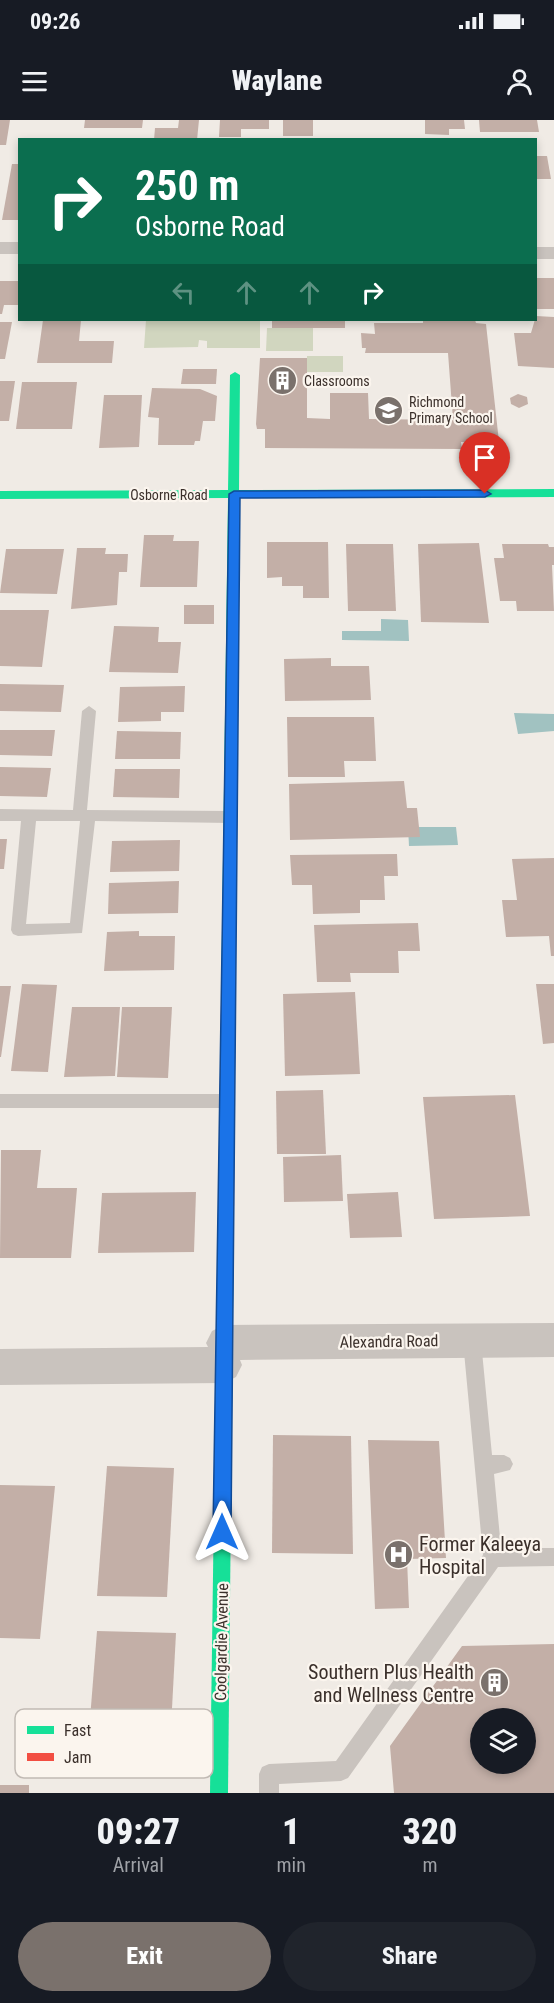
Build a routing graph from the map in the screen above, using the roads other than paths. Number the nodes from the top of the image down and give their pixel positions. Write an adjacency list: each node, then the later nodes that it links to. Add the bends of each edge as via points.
1 (0, 248): 2 (street)
2 (18, 248)
3 (537, 253): 4 (street)
4 (554, 253)
5 (235, 375): 7 (street, Coolgardie Avenue)
6 (554, 493): 7 (street, Osborne Road)
7 (234, 494): 8 (street, Osborne Road); 13 (street, Coolgardie Avenue)
8 (0, 495)
9 (89, 711): 12 (lane)
10 (0, 815): 11 (lane)
11 (29, 816): 12 (lane); 12 (lane, via 18,930 77,929)
12 (84, 816): 13 (lane)
13 (231, 817): 15 (street, Coolgardie Avenue)
14 (0, 1101): 15 (lane)
15 (227, 1101): 18 (street, Coolgardie Avenue)
16 (554, 1340): 17 (street, Alexandra Road)
17 (472, 1341): 18 (street, Alexandra Road); 21 (lane)
18 (224, 1354): 19 (street, Alexandra Road); 24 (street, Coolgardie Avenue)
19 (0, 1367)
20 (504, 1464): 21 (lane)
21 (484, 1465): 23 (lane)
22 (554, 1557): 23 (lane)
23 (493, 1558): 25 (lane, via 341,1771 269,1774)
24 (219, 1793)
25 (269, 1793)

